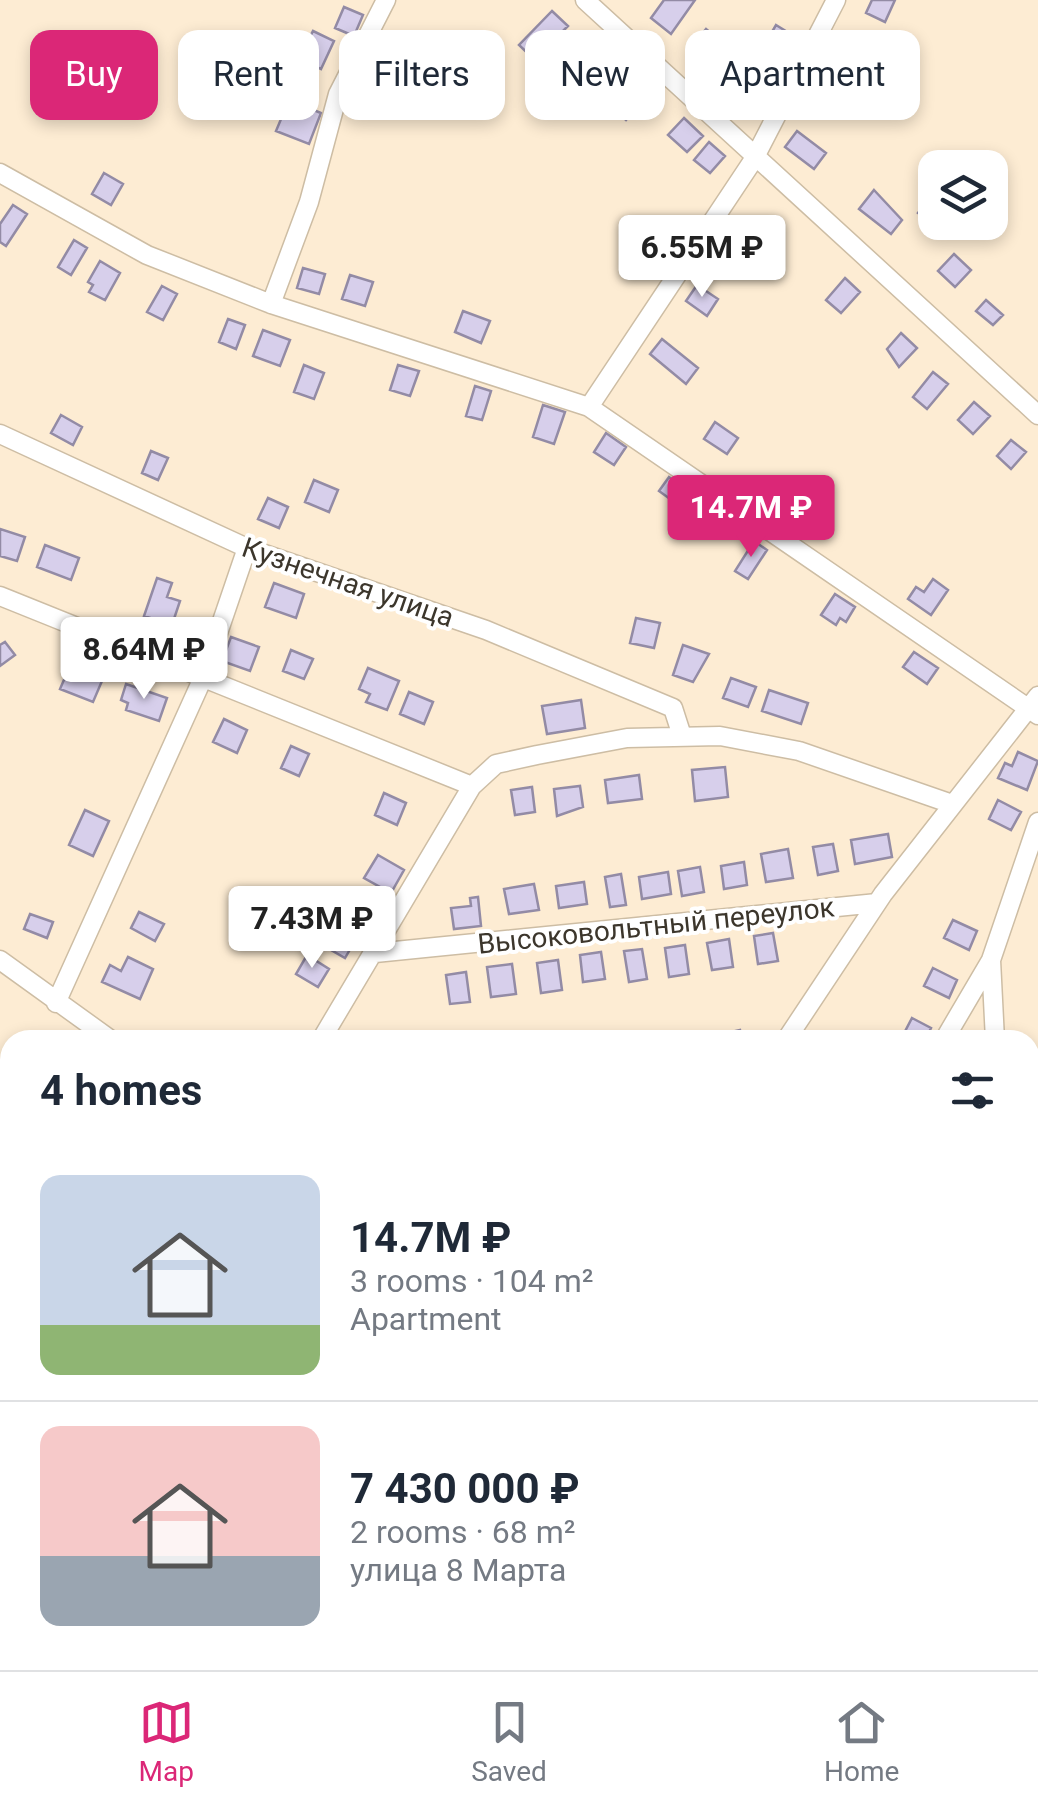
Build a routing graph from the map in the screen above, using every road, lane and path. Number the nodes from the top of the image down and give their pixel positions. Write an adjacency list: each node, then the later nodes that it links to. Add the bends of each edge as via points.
1 (386, 0): 6 (street, via 338,94 309,202)
2 (585, 0): 4 (street)
3 (836, 0): 4 (street)
4 (754, 159): 7 (street); 8 (street)
5 (0, 174): 6 (street, via 146,255)
6 (271, 304): 7 (street)
7 (589, 407): 13 (street)
8 (1038, 415)
9 (0, 434): 10 (street, Кузнечная улица)
10 (247, 548): 12 (street); 14 (street, Кузнечная улица, via 486,630 673,708)
11 (0, 596): 12 (street)
12 (202, 680): 15 (street); 22 (street)
13 (1034, 706): 16 (street)
14 (682, 736): 15 (street, via 627,738 496,764); 16 (street, via 799,751)
15 (472, 786): 19 (street)
16 (952, 804): 18 (street)
17 (1038, 822): 21 (street)
18 (877, 903): 19 (street, Высоковольтный переулок); 25 (street)
19 (375, 953): 24 (street)
20 (0, 960): 22 (street)
21 (991, 960): 26 (street); 27 (street)
22 (56, 1003): 23 (street)
23 (96, 1030)
24 (327, 1030)
25 (793, 1030)
26 (950, 1030)
27 (994, 1030)

